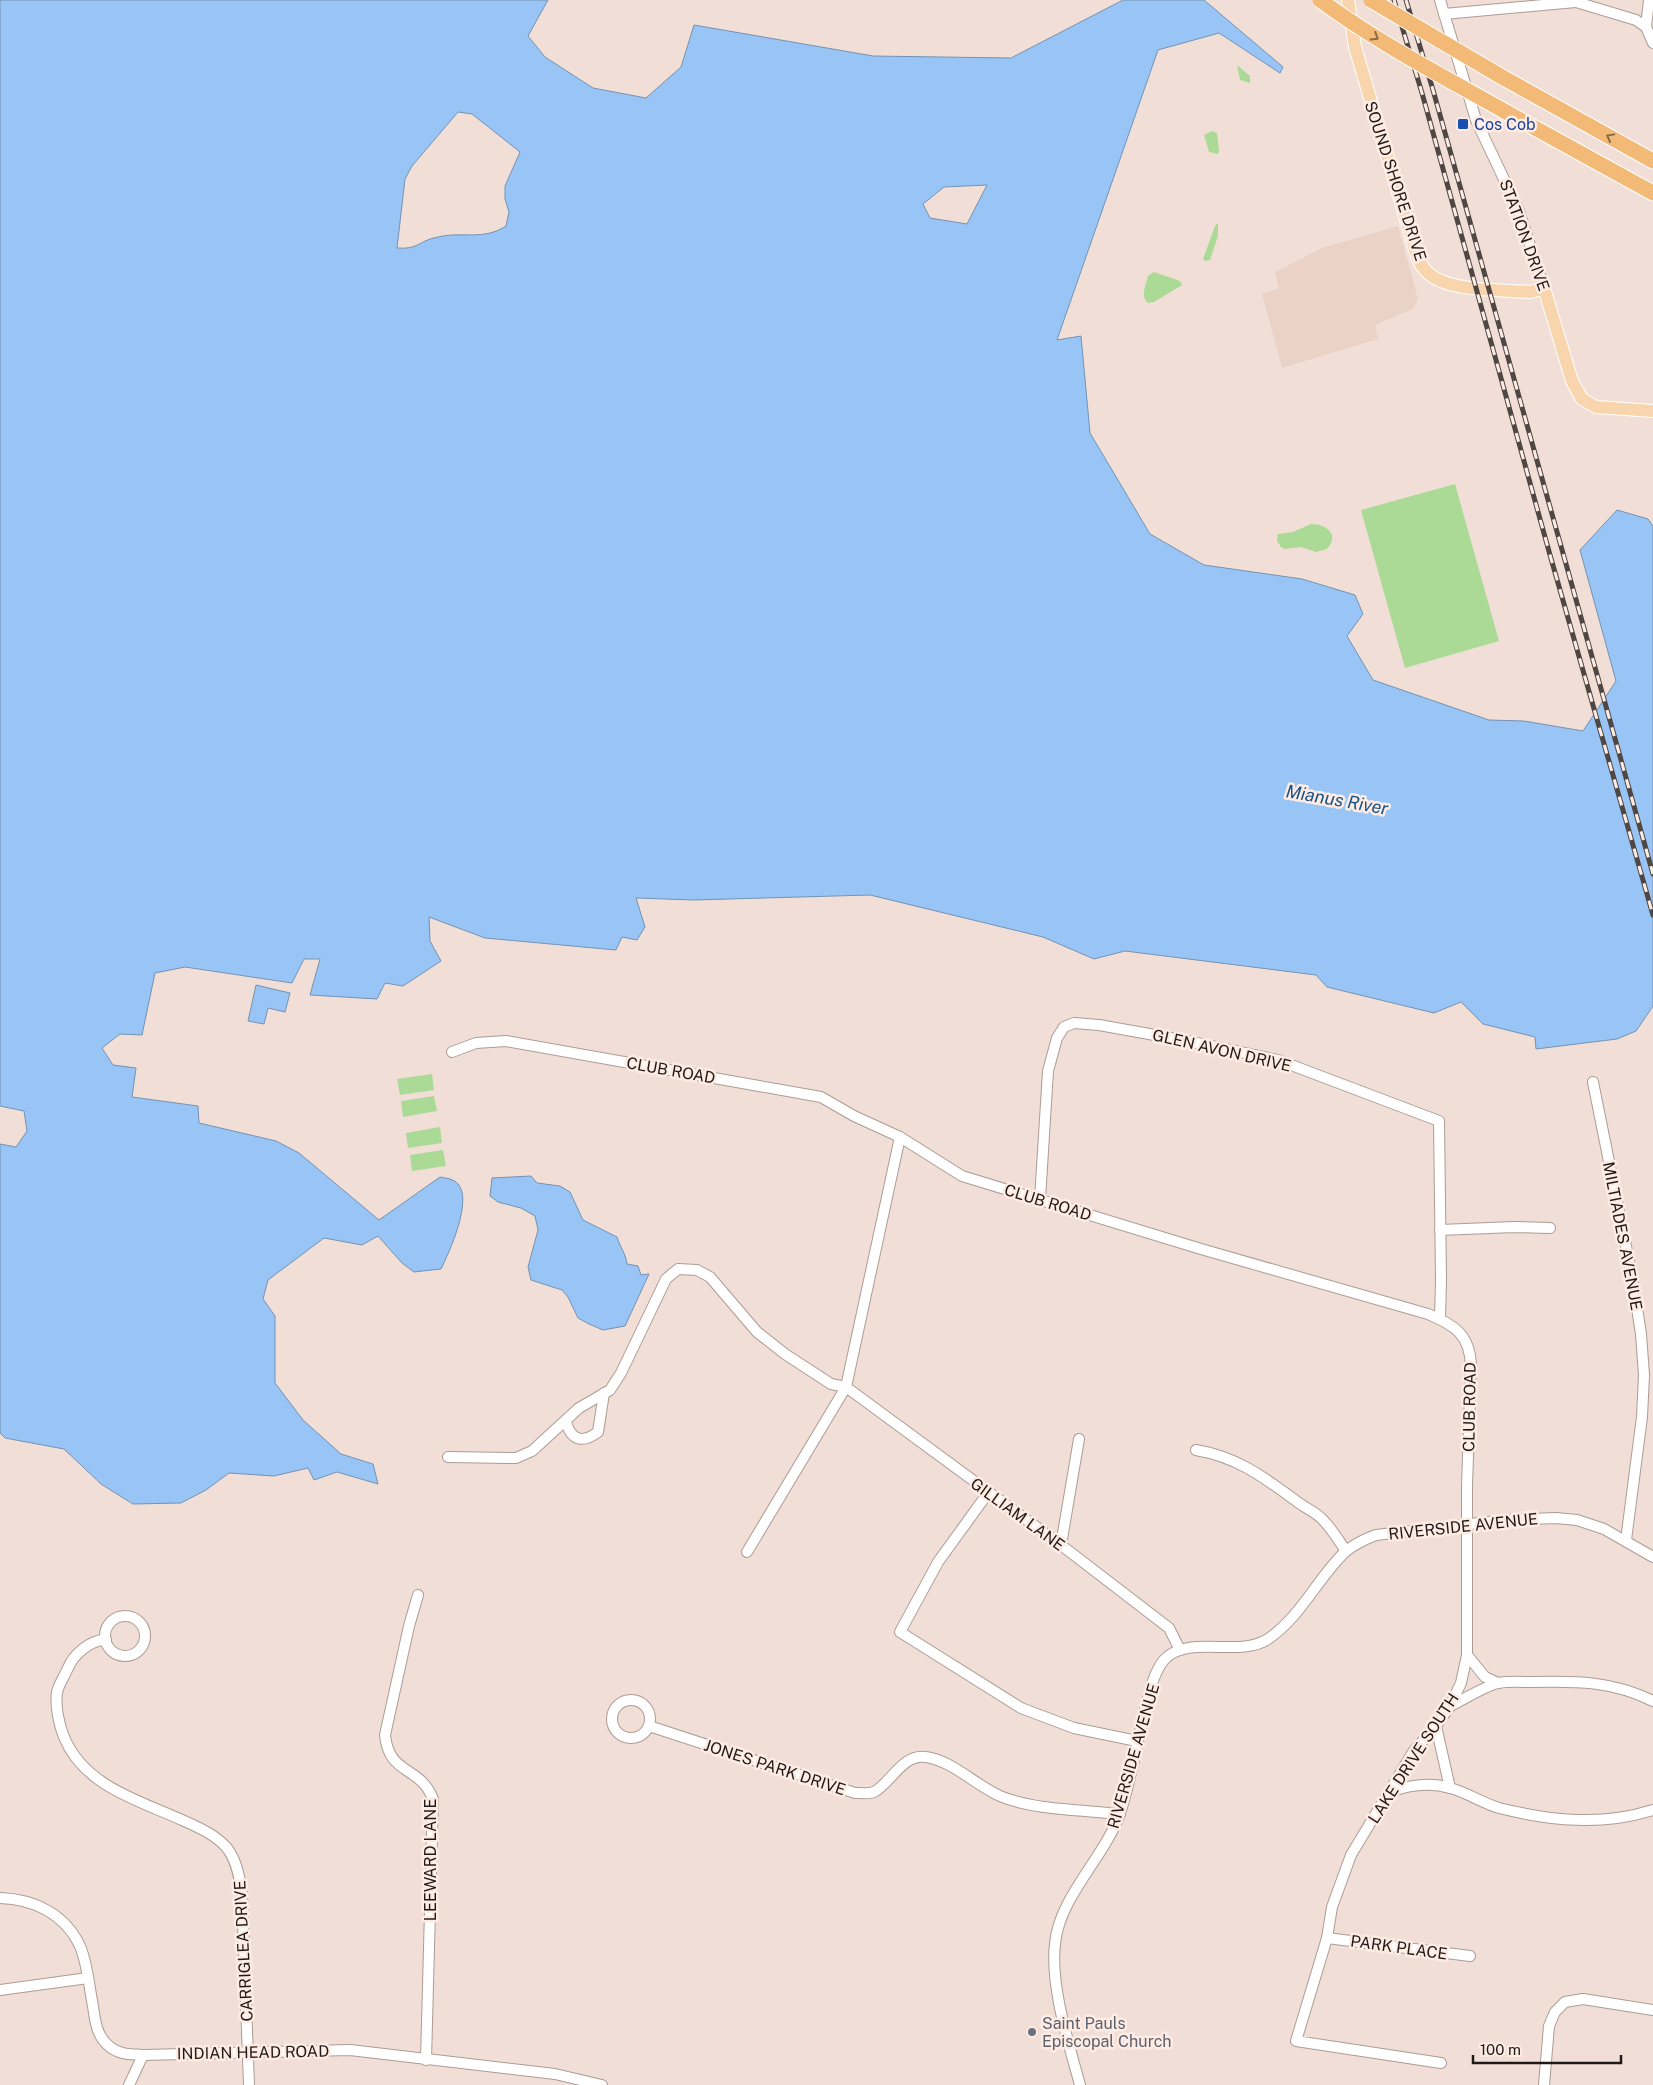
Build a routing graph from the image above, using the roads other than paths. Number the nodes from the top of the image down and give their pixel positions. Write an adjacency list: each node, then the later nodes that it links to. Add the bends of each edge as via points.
1 (1320, 0): 11 (highway, one-way to 11, bridge, via 1392,47)
2 (1348, 0): 12 (main road, SOUND SHORE DRIVE, via 1355,47 1414,248 1424,269 1436,279 1453,285 1531,292)
3 (1371, 0): 10 (highway, one-way to 3, bridge)
4 (1440, 0): 7 (street, STATION DRIVE)
5 (1649, 0): 8 (street)
6 (1578, 1): 7 (street); 8 (street, via 1618,13)
7 (1444, 14): 12 (street, STATION DRIVE, via 1476,120 1519,212)
8 (1646, 27): 9 (street)
9 (1653, 43)
10 (1653, 161)
11 (1653, 194)
12 (1544, 288): 13 (main road, STATION DRIVE, via 1574,388 1582,399 1596,407)
13 (1653, 411)
14 (452, 1052): 16 (street, CLUB ROAD, via 476,1043 506,1041 821,1096)
15 (1593, 1082): 29 (street, MILTIADES AVENUE, via 1642,1342 1642,1417)
16 (900, 1138): 17 (street, CLUB ROAD, via 962,1176); 21 (street)
17 (1040, 1200): 19 (street, GLEN AVON DRIVE, via 1048,1071 1057,1038 1064,1028 1074,1023 1188,1041 1278,1060 1439,1121); 20 (street, CLUB ROAD)
18 (1550, 1228): 19 (street)
19 (1440, 1230): 20 (street, GLEN AVON DRIVE)
20 (1440, 1319): 28 (street, CLUB ROAD, via 1463,1336 1471,1355)
21 (846, 1387): 22 (street, GILLIAM LANE, via 831,1384 757,1332 710,1277 697,1270 678,1269 666,1279 621,1373 610,1390); 27 (street, GILLIAM LANE); 32 (street)
22 (604, 1393): 23 (street, via 579,1408); 23 (street, via 598,1432 583,1439 574,1437)
23 (566, 1422): 26 (street, via 532,1451 516,1458)
24 (1079, 1439): 30 (street)
25 (1196, 1450): 31 (street, via 1236,1462 1272,1482 1323,1519)
26 (448, 1457)
27 (988, 1493): 30 (street, GILLIAM LANE); 43 (street, via 938,1562 900,1632 1021,1708 1074,1728)
28 (1467, 1524): 29 (street, RIVERSIDE AVENUE, via 1528,1518 1568,1519 1594,1525); 31 (street, RIVERSIDE AVENUE, via 1376,1535); 37 (street, LAKE DRIVE SOUTH)
29 (1626, 1540): 33 (street, RIVERSIDE AVENUE)
30 (1061, 1545): 36 (street, GILLIAM LANE, via 1169,1628)
31 (1346, 1551): 36 (street, RIVERSIDE AVENUE, via 1288,1621 1267,1640 1250,1646)
32 (747, 1552)
33 (1653, 1557)
34 (418, 1595): 56 (street, LEEWARD LANE, via 385,1735 386,1750 392,1759 426,1783 433,1799)
35 (106, 1640): 35 (street, via 116,1654 125,1656 141,1648 145,1632 142,1623 126,1615 110,1623); 54 (street, CARRIGLEA DRIVE, via 91,1644 72,1659 57,1692 59,1723 73,1756 104,1785 200,1828 228,1849 240,1878 242,1895)
36 (1180, 1650): 43 (street, RIVERSIDE AVENUE, via 1164,1660 1151,1687)
37 (1467, 1655): 38 (street, via 1485,1677); 40 (street, LAKE DRIVE SOUTH, via 1461,1683)
38 (1498, 1683): 39 (street, via 1580,1681 1625,1689); 40 (street)
39 (1653, 1701)
40 (1450, 1706): 42 (street, LAKE DRIVE SOUTH)
41 (649, 1726): 47 (street, JONES PARK DRIVE, via 855,1793 872,1793 911,1759 924,1756 941,1762 1000,1796 1029,1804)
42 (1436, 1726): 44 (street); 45 (street, LAKE DRIVE SOUTH, via 1413,1752)
43 (1137, 1741): 47 (street, RIVERSIDE AVENUE)
44 (1450, 1788): 45 (street, via 1416,1786 1399,1788); 46 (street, via 1498,1807 1557,1819 1609,1819)
45 (1386, 1795): 49 (street, LAKE DRIVE SOUTH, via 1351,1855 1332,1907)
46 (1653, 1810)
47 (1120, 1814): 62 (street, RIVERSIDE AVENUE, via 1068,1905 1056,1933 1054,1966)
48 (0, 1898): 51 (street, INDIAN HEAD ROAD, via 30,1901 63,1922 80,1946)
49 (1327, 1938): 50 (street, PARK PLACE); 57 (street, LAKE DRIVE SOUTH, via 1296,2041)
50 (1470, 1956)
51 (88, 1978): 52 (street); 55 (street, INDIAN HEAD ROAD, via 96,2025 103,2040 122,2054)
52 (0, 1990)
53 (1653, 2010): 63 (street, via 1583,1999 1565,2002 1555,2012 1549,2026)
54 (249, 2051): 55 (street, INDIAN HEAD ROAD); 56 (street, INDIAN HEAD ROAD, via 350,2050); 60 (street, CARRIGLEA DRIVE)
55 (143, 2055): 59 (street)
56 (426, 2060): 58 (street, INDIAN HEAD ROAD)
57 (1441, 2063)
58 (566, 2080): 61 (street, INDIAN HEAD ROAD)
59 (129, 2085)
60 (249, 2085)
61 (602, 2085)
62 (1080, 2085)
63 (1544, 2085)

